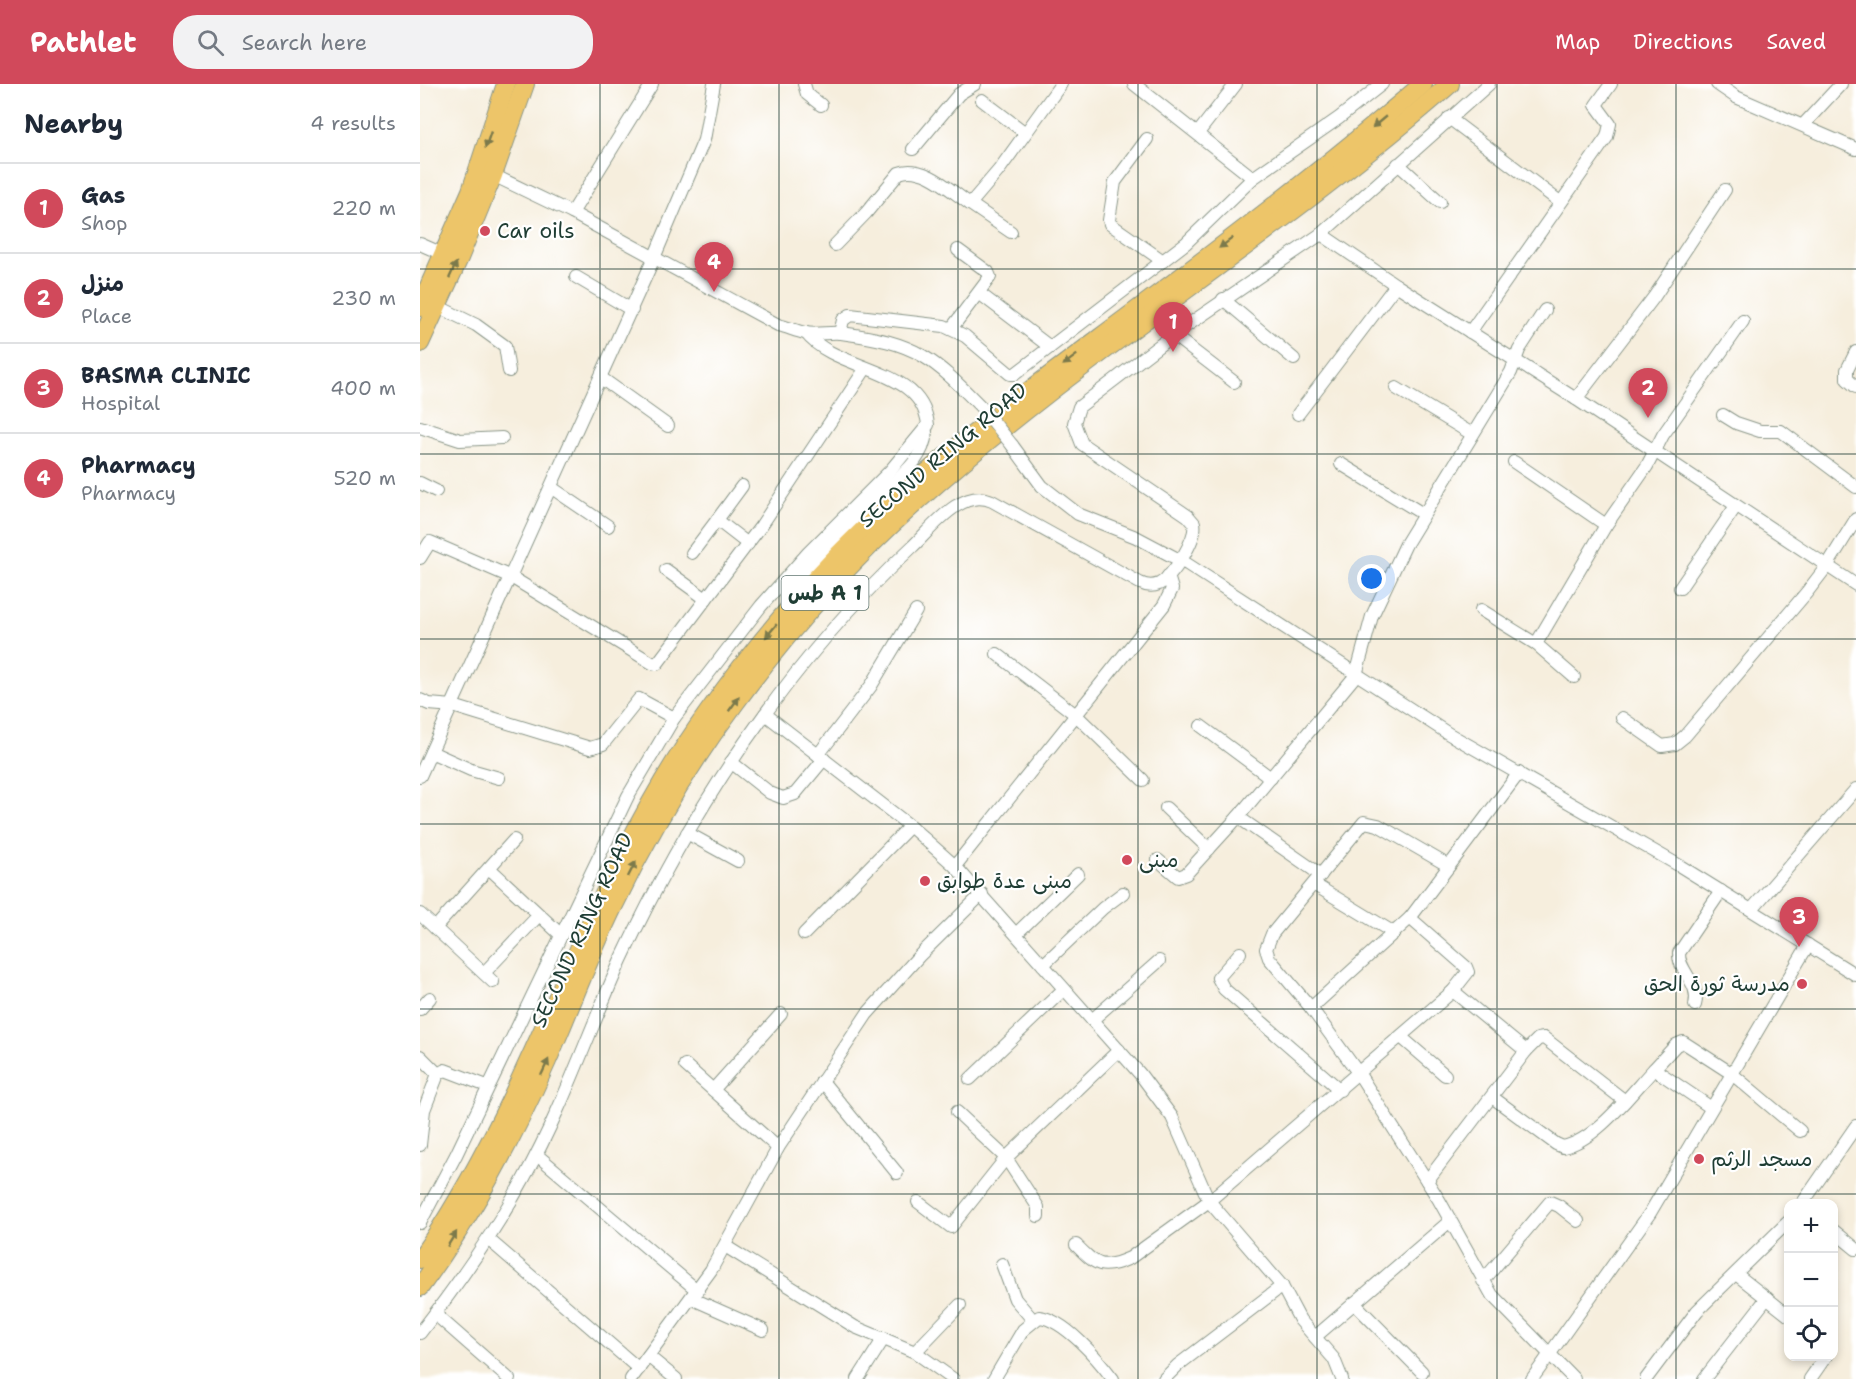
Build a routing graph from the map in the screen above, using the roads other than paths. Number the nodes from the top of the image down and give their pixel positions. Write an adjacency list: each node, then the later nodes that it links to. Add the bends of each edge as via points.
1 (506, 84): 39 (highway, one-way to 39)
2 (525, 84): 27 (highway)
3 (652, 84): 33 (street)
4 (714, 84): 40 (street, via 704,140)
5 (804, 84): 18 (street, via 807,94)
6 (975, 84): 24 (street, via 959,94)
7 (1061, 84): 21 (street)
8 (1135, 84): 22 (street)
9 (1236, 84): 22 (street)
10 (1382, 84): 28 (street)
11 (1423, 84): 99 (highway, SECOND RING ROAD / طس A 1, one-way to 99, via 1333,160 943,458 851,542)
12 (1450, 84): 205 (highway, SECOND RING ROAD / طس A 1, one-way to 12, via 515,1129 596,944 652,832 713,733 798,623 877,538 961,463 1343,172)
13 (1489, 84): 19 (street)
14 (1611, 84): 31 (street, via 1596,105 1611,130)
15 (1717, 84): 20 (street, via 1736,97)
16 (1841, 84): 20 (street)
17 (982, 100): 21 (street)
18 (821, 105)
19 (1449, 117): 26 (street); 31 (street)
20 (1803, 126): 25 (street)
21 (1024, 132): 32 (street)
22 (1198, 133): 28 (street)
23 (1147, 139): 41 (street, via 1115,182 1108,220)
24 (913, 149)
25 (1856, 149)
26 (1398, 164): 30 (street); 35 (street)
27 (493, 175): 33 (street); 46 (highway, one-way to 27)
28 (1253, 178): 41 (street)
29 (1725, 190): 66 (street, via 1654,297)
30 (1440, 202)
31 (1560, 202): 51 (street)
32 (970, 204): 34 (street); 37 (street, via 927,176 906,170 899,173)
33 (572, 213): 40 (street)
34 (1011, 232)
35 (1321, 234): 43 (street); 45 (street)
36 (420, 244): 39 (street)
37 (835, 245)
38 (958, 250): 44 (street, via 990,274)
39 (445, 255): 46 (highway)
40 (654, 258): 47 (street); 52 (street, via 778,325)
41 (1163, 261): 56 (street)
42 (576, 277): 47 (street)
43 (1396, 285): 51 (street); 67 (street)
44 (979, 293): 50 (street); 56 (street)
45 (1223, 299): 54 (street); 58 (street)
46 (428, 307): 55 (highway); 61 (street, via 476,325 506,346)
47 (632, 310): 62 (street)
48 (1545, 310): 59 (street)
49 (1743, 321): 74 (street, via 1670,424)
50 (951, 329): 53 (street, via 929,322 854,315 843,320); 56 (street, via 1013,375)
51 (1470, 332): 59 (street)
52 (806, 333): 53 (street); 60 (street, via 826,352)
53 (840, 333): 91 (street, bridge, via 886,340 915,350 941,366 984,410 1042,486 1061,503)
54 (1173, 334): 63 (street); 91 (street, via 1083,403 1074,423 1086,448 1192,519 1195,536)
55 (420, 343)
56 (1050, 346)
57 (1856, 352): 64 (street, via 1846,379)
58 (1294, 359)
59 (1515, 360): 66 (street); 72 (street)
60 (866, 368): 69 (street, via 914,395); 88 (street)
61 (508, 371)
62 (601, 378): 70 (street); 80 (street)
63 (1234, 382)
64 (1856, 387)
65 (1396, 388): 72 (street)
66 (1576, 399): 74 (street)
67 (1298, 414)
68 (1723, 415): 79 (street, via 1760,430 1781,431)
69 (928, 425): 99 (street, via 914,461 809,567 790,593); 110 (street, via 901,459 761,606)
70 (668, 426)
71 (420, 427): 73 (street, via 460,440)
72 (1472, 434): 83 (street)
73 (502, 438)
74 (1656, 451): 82 (street); 86 (street)
75 (1514, 462): 86 (street)
76 (1341, 464): 83 (street)
77 (420, 483): 81 (street)
78 (742, 486): 85 (street)
79 (1856, 487)
80 (552, 488): 87 (street); 95 (street)
81 (436, 491)
82 (1736, 506): 92 (street); 97 (street)
83 (1423, 514): 104 (street, via 1375,608)
84 (1856, 519): 92 (street)
85 (717, 520): 88 (street); 89 (street)
86 (1606, 525): 102 (street)
87 (608, 526)
88 (748, 544): 98 (street)
89 (692, 553)
90 (420, 558): 95 (street, via 432,542)
91 (1180, 560): 94 (street); 104 (street)
92 (1827, 566): 96 (street); 111 (street, via 1675,744 1662,746)
93 (666, 570): 98 (street)
94 (1168, 576): 108 (street, via 1155,585 1140,583 992,501 967,499 870,589); 109 (street, via 1172,589 1167,601)
95 (511, 578): 98 (street, via 656,664); 107 (street)
96 (1856, 585)
97 (1680, 588)
98 (706, 599)
99 (790, 610): 200 (highway, SECOND RING ROAD / طس A 1, one-way to 200, via 705,716 652,798 587,925 499,1126)
100 (1481, 610): 102 (street)
101 (916, 611): 114 (street, via 871,686)
102 (1536, 644): 105 (street)
103 (997, 654): 109 (street)
104 (1356, 675): 116 (street); 119 (street)
105 (1574, 677)
106 (420, 700): 107 (street)
107 (453, 706): 110 (street, via 590,748 603,744 639,699); 113 (street)
108 (765, 714): 114 (street); 115 (street)
109 (1076, 715): 120 (street); 130 (street)
110 (674, 718): 145 (street, via 628,796)
111 (1622, 718)
112 (1201, 726): 119 (street)
113 (431, 752): 117 (street); 118 (street)
114 (821, 757): 115 (street, via 795,794 783,798 770,793); 124 (street)
115 (732, 762): 125 (street)
116 (1519, 773): 131 (street); 135 (street)
117 (420, 776)
118 (499, 778)
119 (1271, 778): 123 (street)
120 (1143, 780)
121 (1856, 789): 138 (street)
122 (1166, 808): 127 (street)
123 (1238, 817): 127 (street); 134 (street)
124 (910, 826): 130 (street); 146 (street)
125 (687, 833): 129 (street); 183 (street, via 621,962)
126 (514, 840): 132 (street)
127 (1209, 849): 128 (street, via 1182,877)
128 (1158, 860)
129 (738, 861)
130 (955, 866): 137 (street)
131 (1449, 866): 134 (street, via 1367,820 1358,826); 141 (street)
132 (489, 868): 140 (street); 142 (street)
133 (1078, 874): 143 (street)
134 (1318, 880): 144 (street); 156 (street, via 1272,934 1266,950)
135 (1721, 891): 138 (street); 155 (street, via 1679,952 1697,991)
136 (1123, 892): 150 (street)
137 (982, 894): 143 (street); 171 (street, via 918,956 867,1014)
138 (1752, 909): 147 (street)
139 (420, 914): 142 (street)
140 (539, 915): 142 (street, via 489,978); 145 (street)
141 (1410, 918): 144 (street); 153 (street, via 1466,967 1465,978)
142 (435, 928)
143 (1017, 933): 150 (street)
144 (1394, 933): 156 (street)
145 (560, 934): 172 (street)
146 (804, 934)
147 (1808, 945): 151 (street); 166 (street)
148 (1240, 953): 174 (street, via 1220,974 1220,984)
149 (1159, 961): 159 (street)
150 (1043, 966): 152 (street)
151 (1856, 975)
152 (1064, 989): 159 (street); 170 (street)
153 (1453, 991): 160 (street); 162 (street)
154 (430, 998): 157 (street)
155 (1695, 1005)
156 (1311, 1008): 168 (street)
157 (420, 1009)
158 (781, 1014): 173 (street)
159 (1092, 1020): 161 (street)
160 (1401, 1037): 168 (street); 169 (street)
161 (1119, 1050): 184 (street); 189 (street, via 1172,1117)
162 (1526, 1051): 175 (street); 176 (street, via 1544,1038)
163 (420, 1056): 167 (street)
164 (685, 1065): 173 (street)
165 (1654, 1069): 166 (street, via 1683,1042); 176 (street); 177 (street)
166 (1731, 1073): 177 (street); 179 (street)
167 (438, 1074): 172 (street, via 445,1070); 181 (street, via 424,1110)
168 (1359, 1074): 174 (street); 186 (street)
169 (1445, 1075)
170 (970, 1079)
171 (822, 1080): 182 (street); 185 (street)
172 (487, 1086): 191 (street, via 448,1172)
173 (713, 1090): 182 (street)
174 (1340, 1090): 189 (street)
175 (1492, 1097): 176 (street, via 1563,1147 1581,1140); 186 (street)
176 (1625, 1101)
177 (1710, 1107): 218 (street, via 1650,1213)
178 (957, 1112): 184 (street)
179 (1800, 1131)
180 (1855, 1131): 187 (street)
181 (420, 1145)
182 (778, 1148): 198 (street)
183 (537, 1155): 196 (street); 206 (street)
184 (1006, 1158): 188 (street, via 951,1227); 190 (street, via 1038,1207)
185 (897, 1173)
186 (1427, 1181): 192 (street)
187 (1805, 1199)
188 (918, 1202)
189 (1209, 1202): 197 (street, via 1117,1264 1094,1263); 204 (street)
190 (1038, 1216)
191 (421, 1220)
192 (1450, 1221): 203 (street); 208 (street)
193 (1578, 1221): 203 (street, via 1550,1202)
194 (1784, 1226): 202 (street)
195 (1838, 1235): 199 (street)
196 (488, 1239): 211 (street); 222 (street)
197 (1076, 1245)
198 (725, 1246): 206 (street); 216 (street, via 855,1327)
199 (1856, 1249)
200 (420, 1259)
201 (1002, 1264): 212 (street, via 1015,1299)
202 (1736, 1274): 207 (street); 233 (street, via 1697,1311)
203 (1483, 1281): 218 (street, via 1503,1307)
204 (1282, 1286): 215 (street, via 1300,1320); 223 (street)
205 (420, 1287)
206 (695, 1295): 213 (street); 219 (street)
207 (1767, 1298): 210 (street); 234 (street)
208 (1354, 1303): 215 (street); 221 (street)
209 (960, 1305): 217 (street)
210 (1784, 1312)
211 (435, 1314): 214 (street); 224 (street)
212 (1033, 1320): 228 (street); 229 (street, via 1039,1317 1054,1322 1098,1359)
213 (763, 1330)
214 (420, 1333)
215 (1315, 1337): 230 (street, via 1334,1359)
216 (884, 1338): 217 (street); 226 (street)
217 (915, 1352): 227 (street)
218 (1551, 1354): 231 (street); 232 (street)
219 (648, 1356): 222 (street); 225 (street)
220 (1823, 1361): 235 (street)
221 (1422, 1372)
222 (635, 1374)
223 (1171, 1377)
224 (510, 1379)
225 (676, 1379)
226 (858, 1379)
227 (952, 1379)
228 (994, 1379)
229 (1113, 1379)
230 (1342, 1379)
231 (1532, 1379)
232 (1574, 1379)
233 (1646, 1379)
234 (1704, 1379)
235 (1810, 1379)

